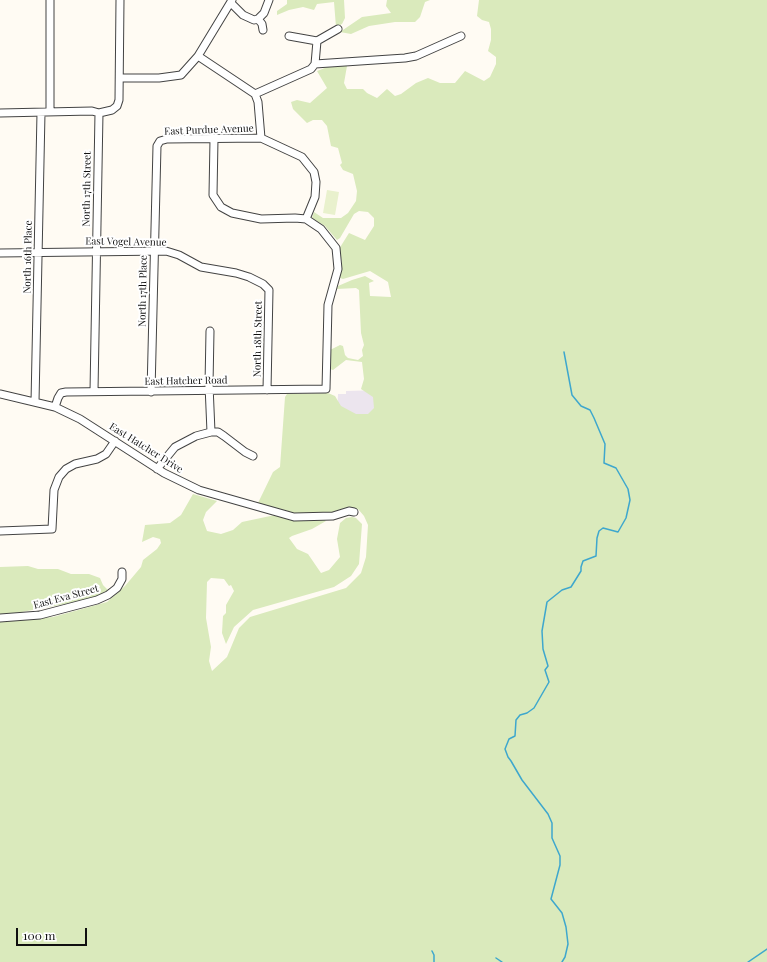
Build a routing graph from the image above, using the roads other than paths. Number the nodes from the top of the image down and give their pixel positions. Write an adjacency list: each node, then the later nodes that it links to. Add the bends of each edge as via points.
1 (50, 0): 15 (street)
2 (120, 0): 13 (street)
3 (269, 0): 5 (street, via 264,13)
4 (231, 1): 5 (street, via 243,15); 11 (street)
5 (258, 19): 7 (street)
6 (338, 29): 10 (street)
7 (263, 30)
8 (289, 36): 10 (street)
9 (461, 36): 12 (street, via 416,56)
10 (317, 41): 12 (street)
11 (198, 56): 13 (street, via 185,72 176,76); 14 (street)
12 (315, 64): 14 (street, via 311,69)
13 (120, 78): 17 (street, via 118,106)
14 (255, 94): 19 (street)
15 (50, 112): 16 (street); 17 (street)
16 (41, 113): 18 (street); 25 (street, North 16th Place)
17 (99, 113): 23 (street, North 17th Street)
18 (0, 114)
19 (261, 138): 20 (street, East Purdue Avenue); 22 (street, via 302,157 314,172 315,197)
20 (214, 139): 21 (street, East Purdue Avenue, via 167,139); 22 (street, via 213,195 221,207 232,213 261,219)
21 (158, 143): 24 (street, North 17th Place)
22 (306, 219): 29 (street, East Hatcher Road, via 328,236 336,248 338,261 328,305 326,389)
23 (96, 251): 24 (street, East Vogel Avenue); 25 (street, East Vogel Avenue); 30 (street, North 17th Street)
24 (154, 251): 27 (street, East Vogel Avenue, via 173,253 210,270 249,277); 32 (street, North 17th Place)
25 (38, 252): 26 (street, East Vogel Avenue); 34 (street, North 16th Place)
26 (0, 253)
27 (268, 289): 29 (street, North 18th Street)
28 (210, 332): 31 (street)
29 (267, 390): 31 (street, East Hatcher Road)
30 (94, 391): 32 (street, East Hatcher Road); 35 (street, East Hatcher Road, via 61,393)
31 (210, 391): 32 (street, East Hatcher Road); 36 (street)
32 (151, 392)
33 (0, 394): 34 (street, East Hatcher Drive)
34 (35, 402): 35 (street, East Hatcher Drive)
35 (55, 407): 37 (street, East Hatcher Drive)
36 (211, 432): 38 (street, via 218,432); 39 (street, via 196,436 176,447)
37 (115, 440): 39 (street, East Hatcher Drive); 41 (street, via 106,454 75,464 59,477 54,490 52,529)
38 (253, 456)
39 (157, 469): 40 (street, East Hatcher Drive, via 199,490 294,517 333,516)
40 (354, 512)
41 (0, 531)
42 (122, 572): 43 (street, East Eva Street, via 122,579 117,588 97,600 30,617)
43 (0, 618)

